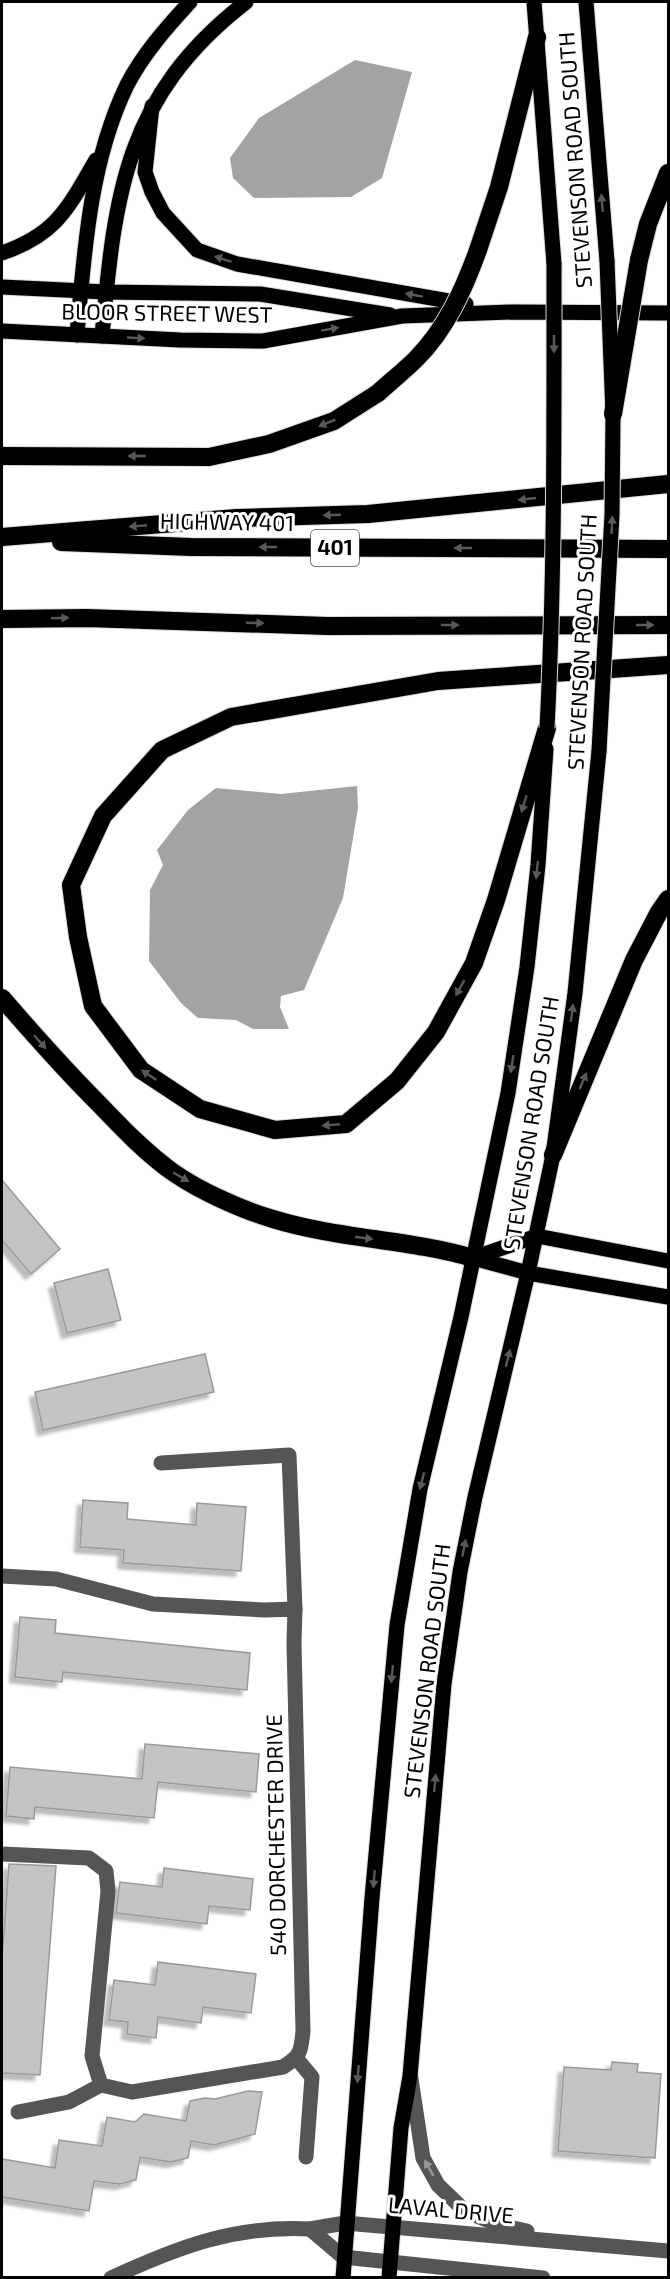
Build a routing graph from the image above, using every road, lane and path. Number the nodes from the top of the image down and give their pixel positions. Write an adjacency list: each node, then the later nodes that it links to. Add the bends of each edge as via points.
1 (190, 2): 7 (main road, via 152,45 128,85)
2 (246, 2): 6 (main road, via 197,45)
3 (534, 2): 5 (main road, STEVENSON ROAD SOUTH)
4 (586, 2): 19 (main road, STEVENSON ROAD SOUTH, one-way to 4, bridge, via 607,261)
5 (537, 37): 20 (highway, one-way to 20, bridge, via 499,187 465,286 442,327 417,358 378,393 334,421 269,444 209,457); 27 (main road, STEVENSON ROAD SOUTH, one-way to 27, bridge, via 554,264 554,516)
6 (152, 106): 12 (main road, via 122,184); 13 (main road, one-way to 6, via 237,264 196,250 163,213 152,192 146,172)
7 (105, 144): 9 (main road, via 56,221 39,237); 11 (main road, via 94,188)
8 (669, 173): 19 (highway, bridge, via 648,224 639,260)
9 (2, 253)
10 (2, 286): 11 (main road, BLOOR STREET WEST)
11 (81, 290): 12 (main road, BLOOR STREET WEST); 17 (main road)
12 (106, 292): 15 (main road, BLOOR STREET WEST, via 260,294); 18 (main road)
13 (513, 312): 14 (main road, BLOOR STREET WEST); 15 (main road, BLOOR STREET WEST)
14 (669, 313)
15 (402, 316): 18 (main road, BLOOR STREET WEST, one-way to 15, via 262,341)
16 (2, 331): 17 (main road, BLOOR STREET WEST)
17 (78, 335): 18 (main road, BLOOR STREET WEST)
18 (102, 336)
19 (613, 414): 30 (main road, STEVENSON ROAD SOUTH, one-way to 19, bridge, via 575,993 599,751 612,515)
20 (2, 456)
21 (669, 484): 22 (highway, one-way to 22, via 368,514 237,518)
22 (2, 538): 23 (highway, HIGHWAY 401 / 401, one-way to 22, via 191,547)
23 (669, 549)
24 (2, 619): 25 (highway, one-way to 25, via 327,626)
25 (669, 625)
26 (669, 665): 27 (highway, one-way to 26, via 474,963 436,1032 397,1081 346,1124 275,1130 201,1109 141,1070 93,1006 71,885 103,816 162,750 231,717 438,681)
27 (547, 728): 32 (main road, STEVENSON ROAD SOUTH, one-way to 32, via 527,967 508,1092)
28 (669, 899): 30 (highway, one-way to 28, via 634,960 658,912)
29 (2, 998): 32 (highway, one-way to 32, via 127,1133 175,1174 273,1219 337,1234 441,1248)
30 (553, 1155): 31 (main road, STEVENSON ROAD SOUTH)
31 (537, 1236): 32 (main road); 33 (main road); 34 (main road, STEVENSON ROAD SOUTH)
32 (473, 1258): 34 (main road); 45 (main road, STEVENSON ROAD SOUTH, one-way to 45, via 420,1489 397,1625)
33 (669, 1261)
34 (528, 1273): 35 (main road); 41 (main road, STEVENSON ROAD SOUTH, one-way to 34, via 450,1631 475,1497)
35 (669, 1297)
36 (160, 1463): 38 (street, 540 DORCHESTER DRIVE, via 289,1455)
37 (2, 1576): 38 (street, via 56,1579 153,1604)
38 (295, 1609): 40 (street, 540 DORCHESTER DRIVE, via 303,2031)
39 (2, 1854): 42 (street, via 89,1858 106,1870 108,1891 92,2056)
40 (297, 2059): 42 (street, via 283,2067 132,2092); 44 (street, via 312,2077)
41 (410, 2076): 46 (main road, STEVENSON ROAD SOUTH, via 401,2128); 48 (street, LAVAL DRIVE, one-way to 41, via 499,2225 458,2205 438,2185 423,2158)
42 (101, 2085): 43 (street, via 69,2102)
43 (18, 2112)
44 (306, 2157)
45 (345, 2223): 46 (street, LAVAL DRIVE); 47 (street, LAVAL DRIVE); 50 (main road, STEVENSON ROAD SOUTH)
46 (393, 2228): 48 (street, LAVAL DRIVE); 51 (main road, STEVENSON ROAD SOUTH)
47 (310, 2229): 50 (street); 53 (street, LAVAL DRIVE, via 256,2229 223,2235)
48 (588, 2244): 49 (street, LAVAL DRIVE)
49 (669, 2251)
50 (343, 2257): 51 (street); 54 (main road, STEVENSON ROAD SOUTH)
51 (391, 2262): 52 (street); 55 (main road, STEVENSON ROAD SOUTH)
52 (501, 2273): 56 (street); 57 (street)
53 (111, 2277)
54 (343, 2277)
55 (389, 2277)
56 (471, 2277)
57 (543, 2277)

